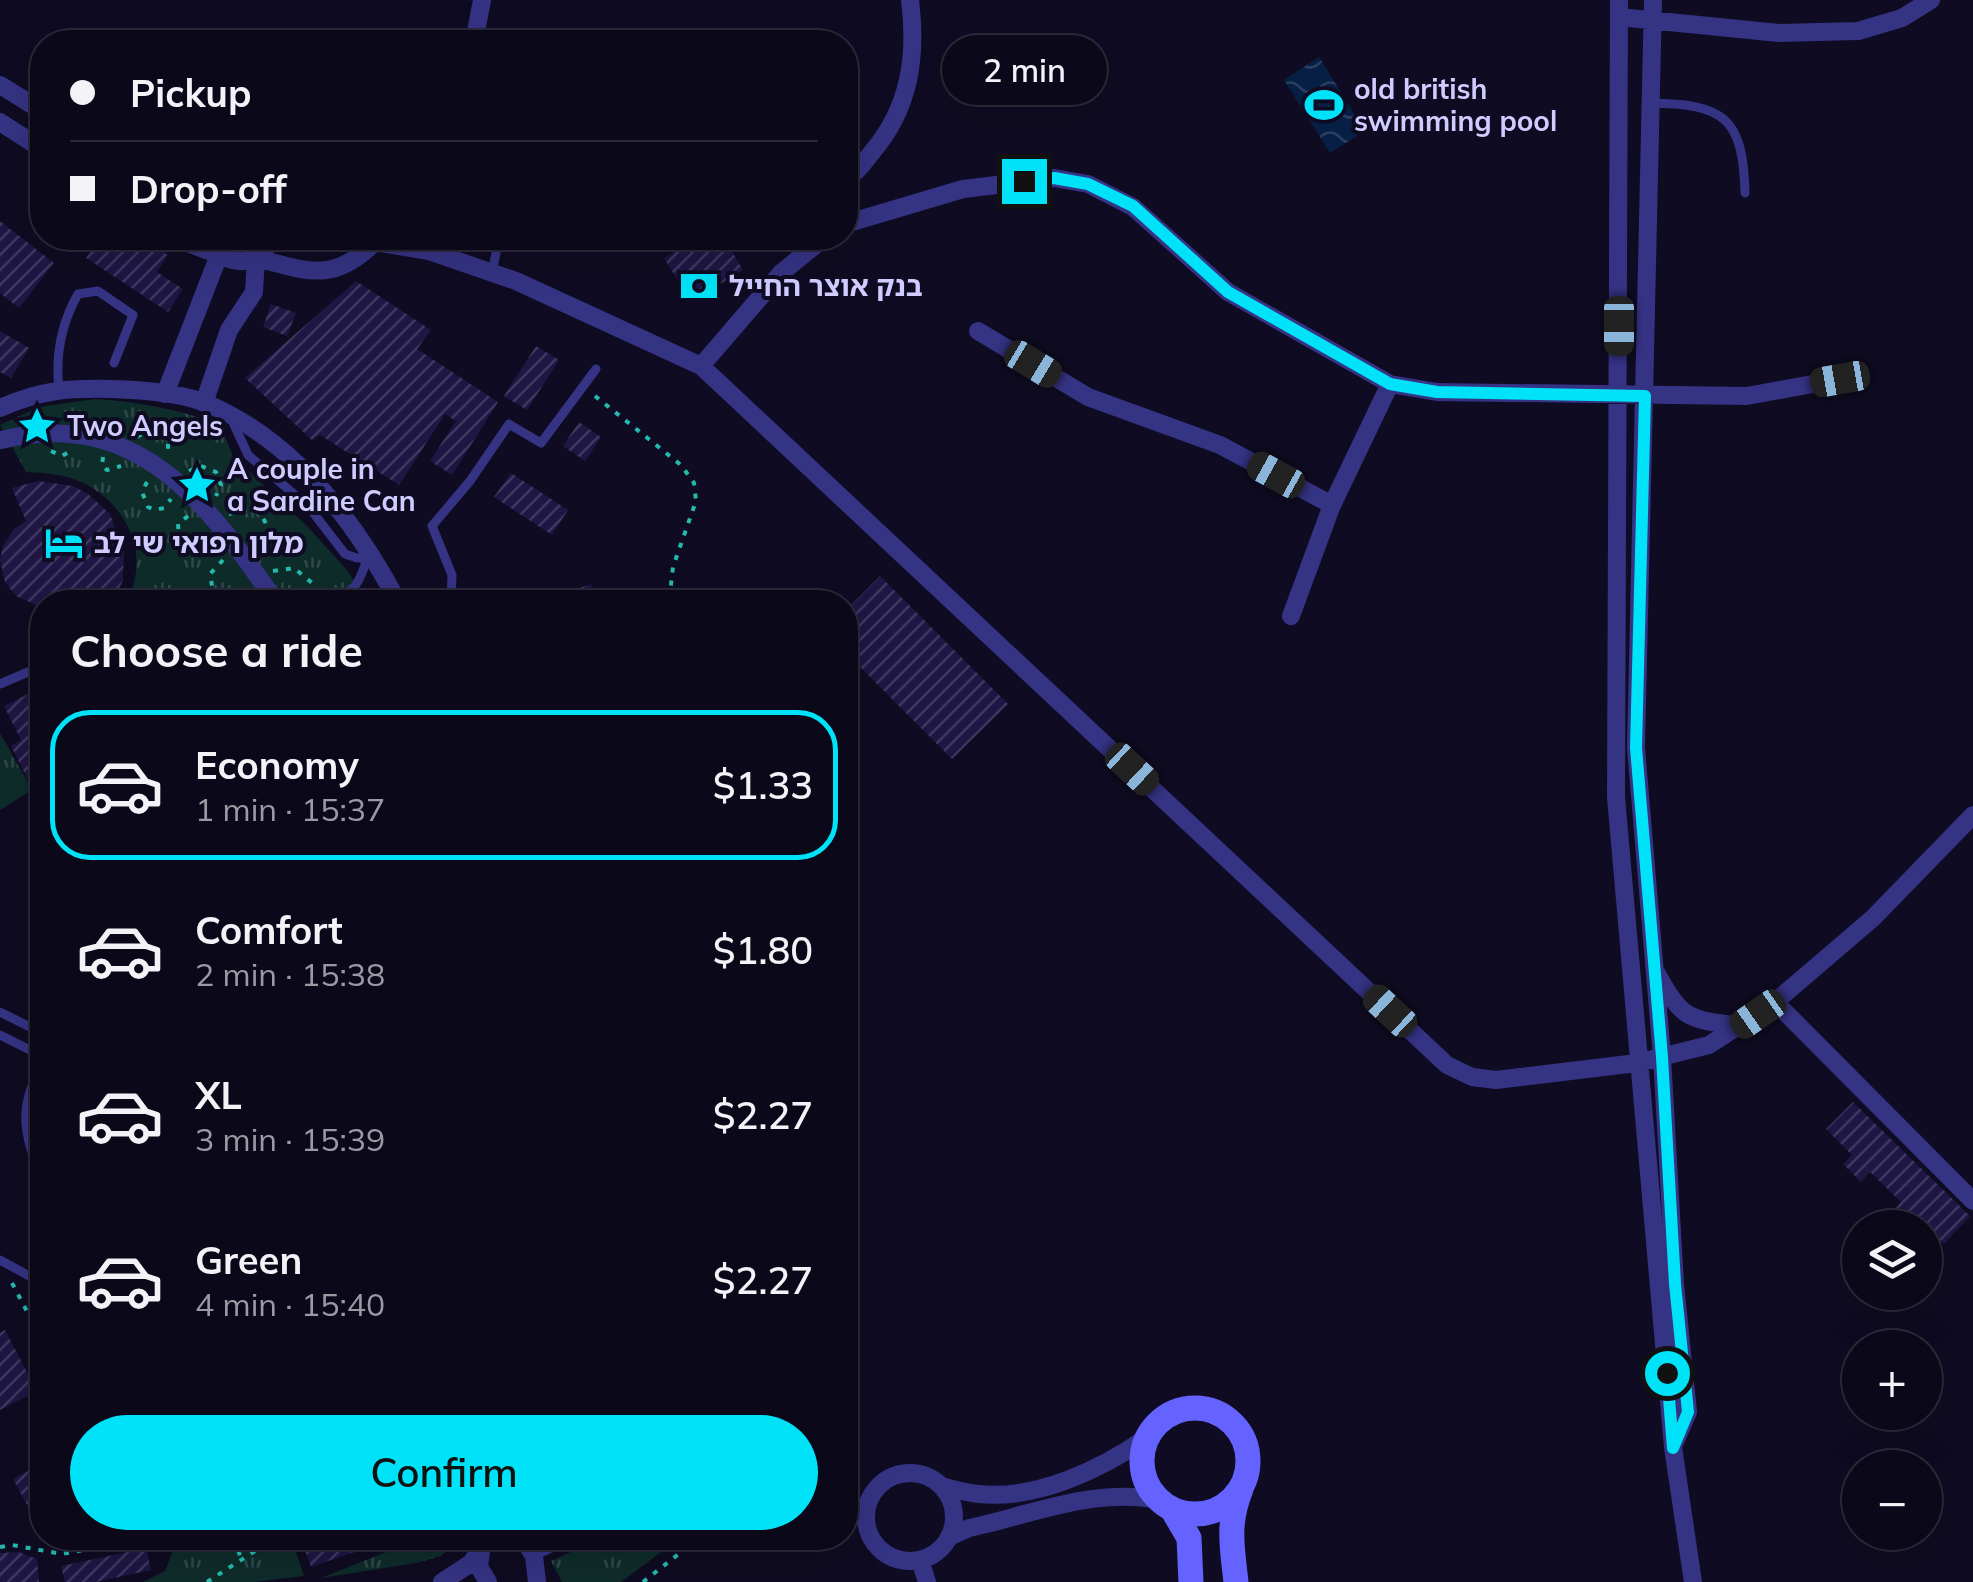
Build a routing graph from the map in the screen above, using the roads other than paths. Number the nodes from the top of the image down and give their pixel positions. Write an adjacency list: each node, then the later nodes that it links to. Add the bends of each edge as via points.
1 (482, 0): 7 (street)
2 (910, 0): 13 (street, via 909,84 888,132)
3 (1653, 0): 6 (street)
4 (1931, 0): 6 (street, via 1902,18 1858,31 1780,33)
5 (1619, 9): 6 (street); 34 (street)
6 (1653, 22): 9 (street)
7 (476, 30)
8 (0, 85): 10 (street)
9 (1650, 103): 14 (lane, via 1694,104 1722,116 1738,134); 35 (street)
10 (30, 104)
11 (0, 122): 12 (street)
12 (30, 141)
13 (858, 169)
14 (1745, 193)
15 (858, 220): 31 (street, via 962,189 1054,178 1088,184 1133,206 1228,292)
16 (206, 250): 23 (street)
17 (216, 250): 23 (street)
18 (262, 250): 24 (street)
19 (365, 250): 24 (street, via 338,270 312,272)
20 (443, 250): 25 (street)
21 (497, 250): 25 (lane)
22 (809, 250): 28 (street)
23 (219, 255): 24 (street, via 236,262); 33 (street)
24 (256, 258): 36 (street, via 254,292 229,330)
25 (492, 273): 28 (street)
26 (978, 332): 39 (street, via 1088,397 1220,445)
27 (114, 363): 32 (lane, via 133,316 98,291 78,294 64,318)
28 (701, 366): 57 (street, via 1447,1065 1496,1080)
29 (596, 370): 44 (lane, via 541,443 509,424 432,526 452,574)
30 (1840, 379): 35 (street, via 1747,396)
31 (1390, 384): 34 (street, via 1437,392); 39 (street)
32 (59, 389): 33 (street); 37 (street)
33 (165, 394): 36 (street)
34 (1618, 396): 35 (street); 57 (street, via 1616,797)
35 (1645, 396): 49 (street, via 1636,748)
36 (204, 403): 40 (street, via 282,452 352,525)
37 (0, 408)
38 (1, 440): 41 (street, via 37,432 83,435 150,462 204,504)
39 (1332, 506): 45 (street)
40 (371, 558): 42 (lane); 43 (street)
41 (267, 590)
42 (354, 590)
43 (391, 590)
44 (451, 590)
45 (1290, 616)
46 (30, 671): 47 (lane)
47 (0, 684)
48 (1973, 815): 50 (street, via 1872,918)
49 (1653, 966): 52 (street, via 1686,1015); 56 (street)
50 (1775, 1002): 52 (street); 60 (street)
51 (0, 1012): 53 (lane)
52 (1741, 1026): 56 (street, via 1708,1045)
53 (30, 1027)
54 (0, 1035): 55 (lane)
55 (30, 1053)
56 (1662, 1057): 57 (street); 64 (street, via 1688,1412)
57 (1637, 1063): 64 (street)
58 (30, 1090): 59 (lane, via 25,1118)
59 (30, 1147)
60 (1973, 1201)
61 (0, 1260): 62 (lane)
62 (30, 1276)
63 (1146, 1438): 65 (street, via 1048,1486 1004,1495); 66 (street, via 1184,1408 1219,1413 1246,1445); 67 (street, via 1145,1480)
64 (1673, 1448): 81 (street)
65 (941, 1486): 68 (street, via 954,1512); 73 (street, via 901,1474 877,1488 868,1504 869,1532 878,1548)
66 (1241, 1488): 67 (street, via 1208,1513); 80 (street, via 1230,1528)
67 (1165, 1504): 68 (street, via 1136,1495 1100,1498); 79 (street, via 1188,1538)
68 (950, 1537): 73 (street)
69 (480, 1550): 74 (street)
70 (485, 1550): 75 (street, via 480,1567)
71 (529, 1550): 76 (street, via 533,1571)
72 (529, 1550): 77 (street)
73 (920, 1560): 78 (street)
74 (442, 1582)
75 (488, 1582)
76 (525, 1582)
77 (537, 1582)
78 (926, 1582)
79 (1191, 1582)
80 (1236, 1582)
81 (1693, 1582)

